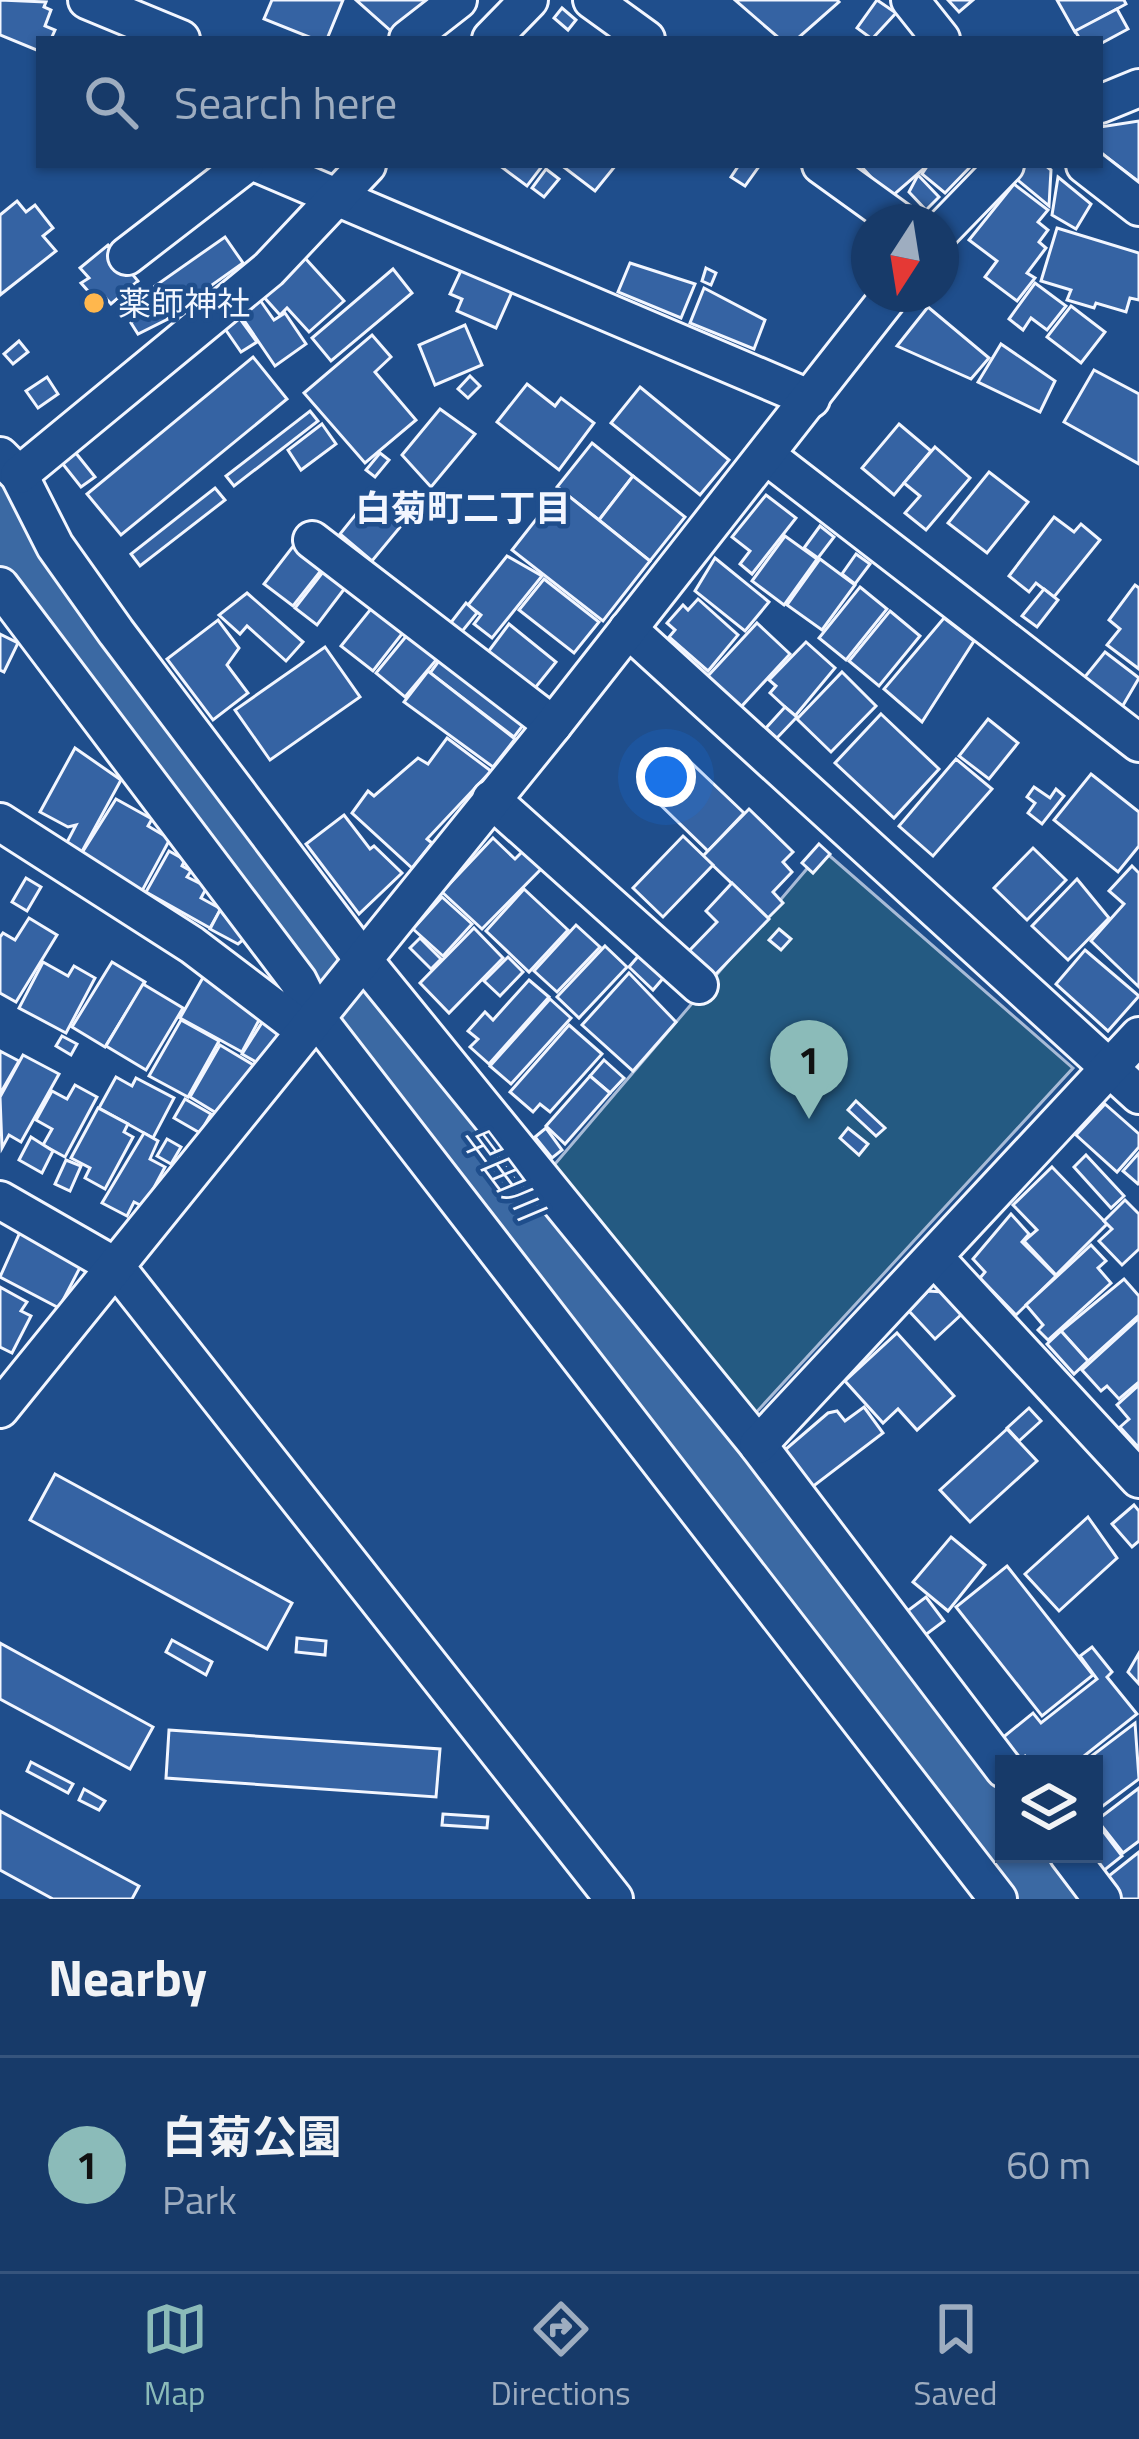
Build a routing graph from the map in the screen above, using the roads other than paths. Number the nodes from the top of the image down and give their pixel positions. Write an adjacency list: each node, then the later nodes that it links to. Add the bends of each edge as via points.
1 (87, 0): 6 (street)
2 (458, 0): 7 (street)
3 (529, 0): 8 (street)
4 (592, 0): 9 (street)
5 (910, 0): 10 (street)
6 (174, 36)
7 (412, 36)
8 (494, 36)
9 (642, 36)
10 (939, 36)
11 (1139, 88): 12 (street)
12 (1103, 103)
13 (241, 168): 23 (street)
14 (268, 168): 19 (street)
15 (364, 168): 19 (street)
16 (825, 168): 20 (street)
17 (1002, 168): 22 (street)
18 (1089, 168): 21 (street)
19 (334, 198): 25 (street); 27 (street, via 268,269)
20 (874, 204)
21 (1139, 207)
22 (959, 212)
23 (127, 256)
24 (877, 312): 25 (street)
25 (811, 399): 26 (street)
26 (767, 457): 30 (street); 32 (street)
27 (10, 466): 35 (street, via 67,563)
28 (312, 540): 31 (street)
29 (0, 586): 37 (street)
30 (628, 629): 31 (street); 39 (street)
31 (553, 725): 33 (street)
32 (1139, 742)
33 (491, 800): 35 (street); 36 (street)
34 (0, 822): 37 (street, via 193,946)
35 (359, 959): 37 (street); 45 (street)
36 (699, 985)
37 (318, 1014): 43 (street); 50 (street)
38 (1139, 1036): 39 (street)
39 (1110, 1068): 40 (street); 42 (street)
40 (1139, 1095)
41 (0, 1200): 43 (street)
42 (934, 1257): 45 (street); 46 (street)
43 (115, 1266): 44 (street); 49 (street)
44 (0, 1409)
45 (758, 1445): 47 (street)
46 (1139, 1479)
47 (995, 1757)
48 (1075, 1863): 51 (street)
49 (614, 1899)
50 (998, 1899)
51 (1102, 1899)

